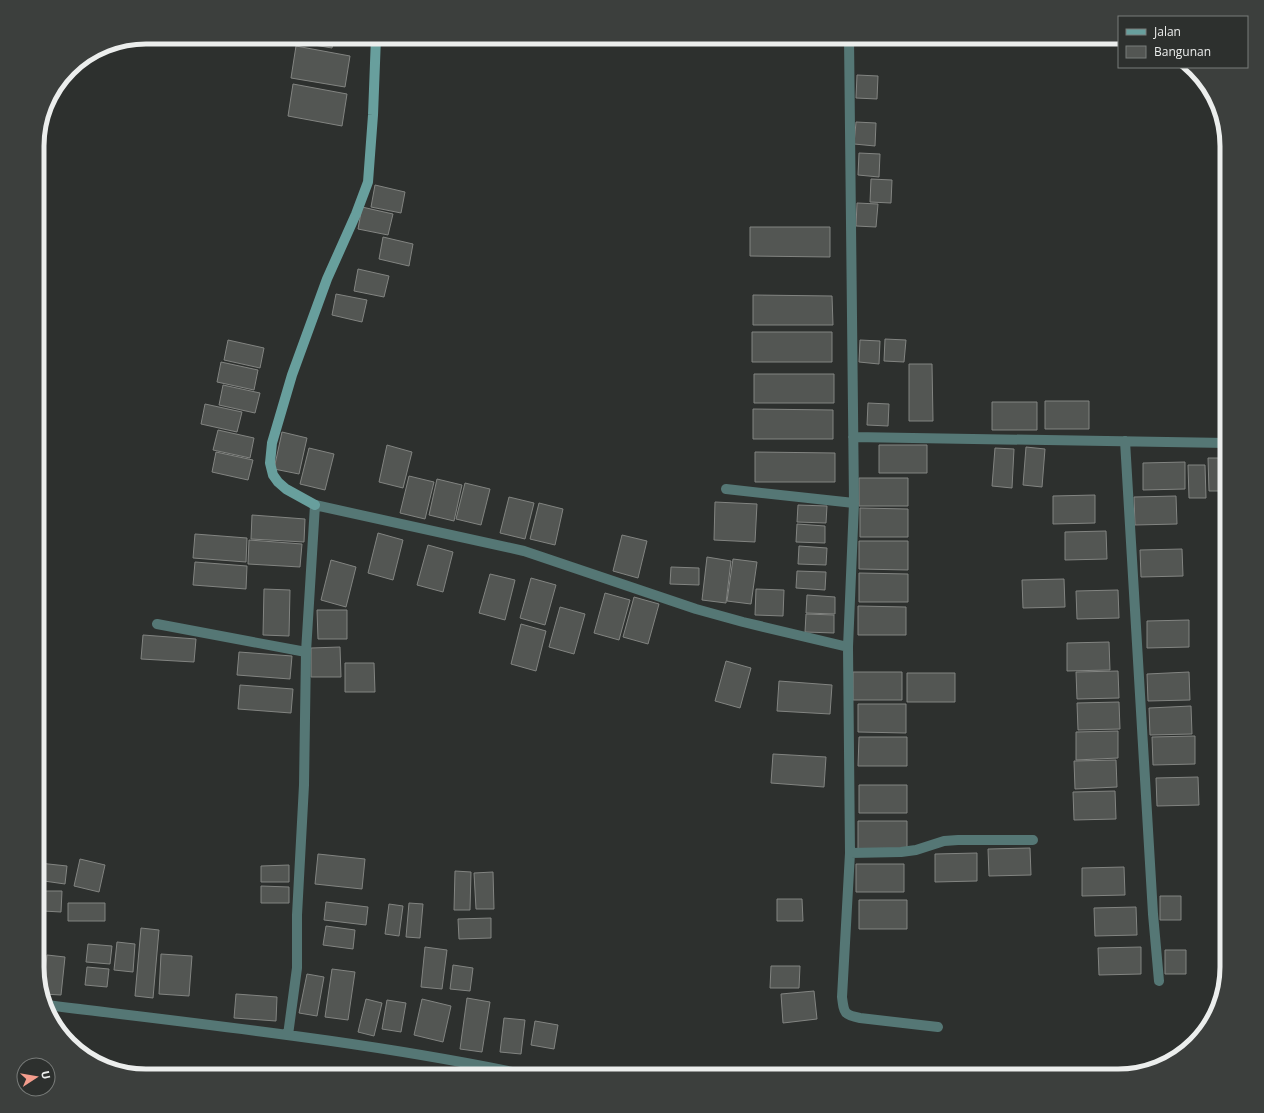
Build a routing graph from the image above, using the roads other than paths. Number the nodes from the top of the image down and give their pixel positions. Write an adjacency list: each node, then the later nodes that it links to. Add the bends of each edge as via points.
1 (376, 44): 8 (street, via 368,182 300,353 272,443 270,462 278,482)
2 (849, 44): 3 (street)
3 (853, 436): 4 (street); 7 (street)
4 (1125, 441): 5 (street); 14 (street, via 1152,907)
5 (1220, 443)
6 (726, 489): 7 (street)
7 (854, 503): 10 (street)
8 (316, 505): 10 (street, via 524,551 696,609); 11 (street)
9 (157, 624): 11 (street)
10 (848, 647): 13 (street)
11 (306, 652): 17 (street, via 297,968)
12 (1033, 840): 13 (street, via 958,840 900,852)
13 (850, 853): 16 (street, via 842,997 845,1013 860,1018)
14 (1159, 981)
15 (52, 1006): 17 (street)
16 (938, 1027)
17 (288, 1036): 18 (street)
18 (499, 1069)

